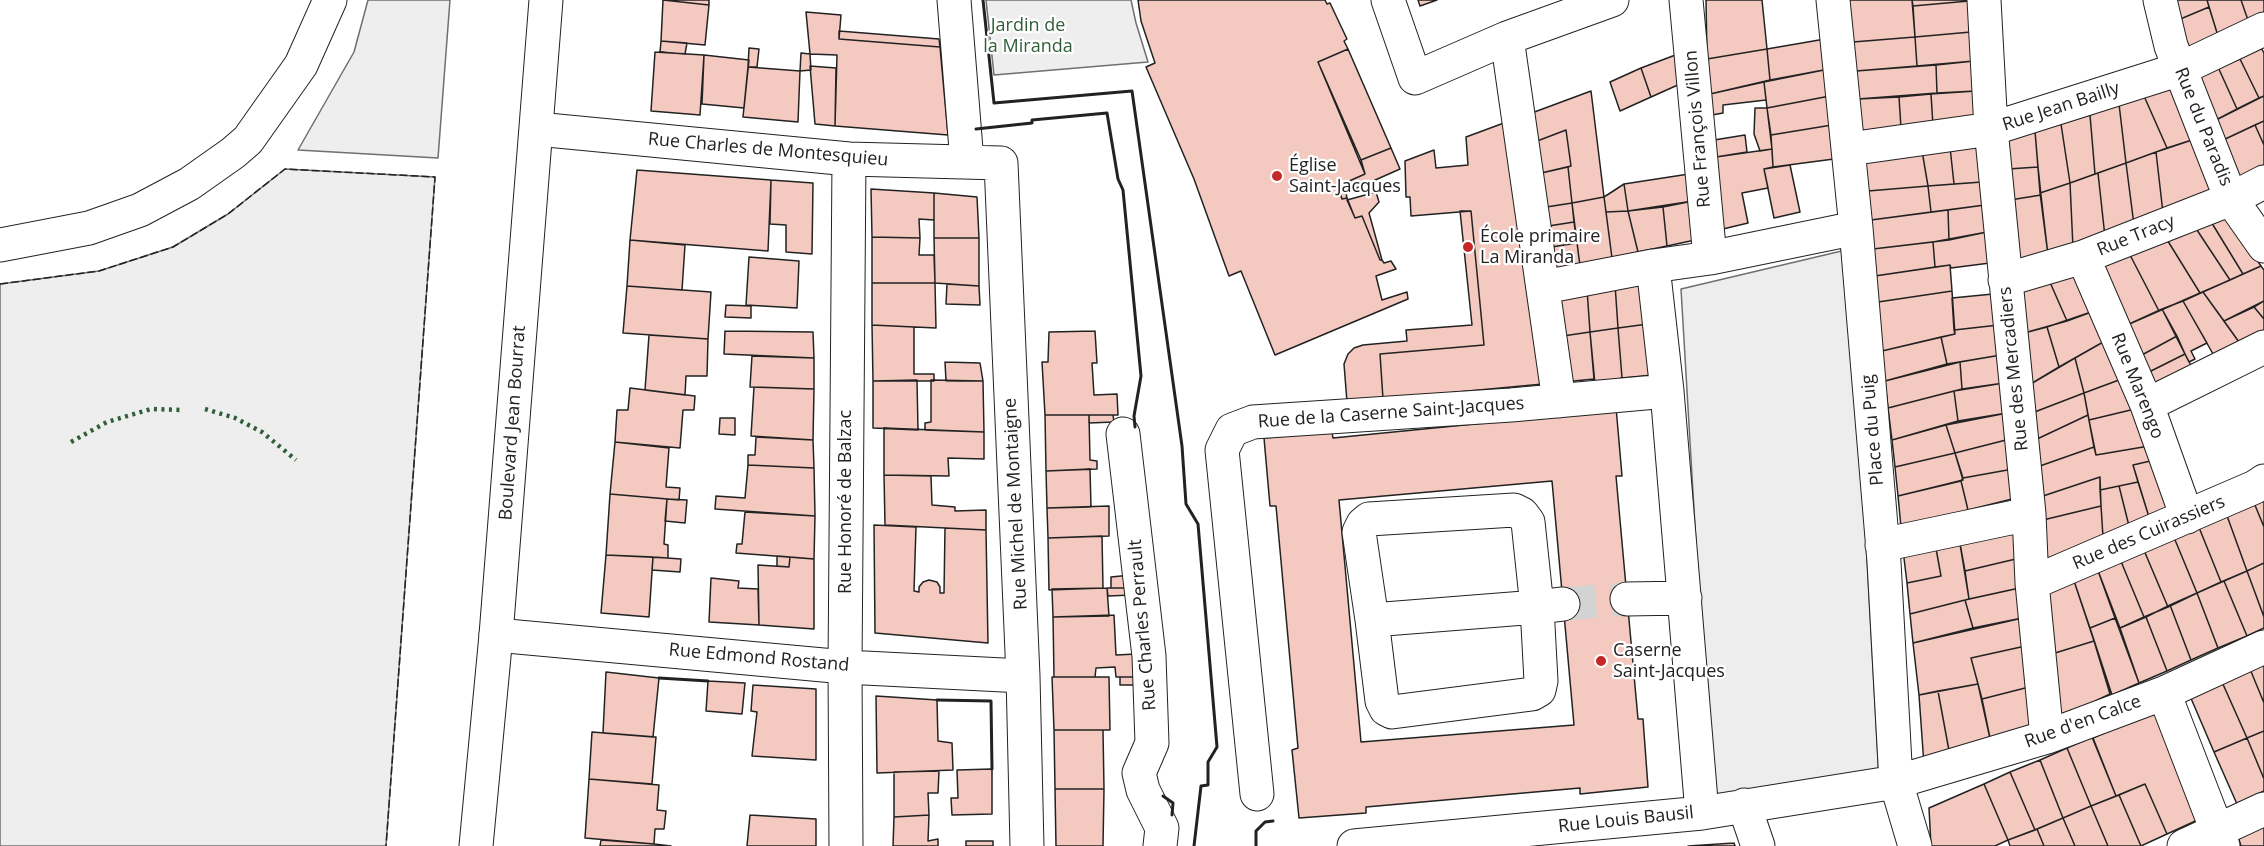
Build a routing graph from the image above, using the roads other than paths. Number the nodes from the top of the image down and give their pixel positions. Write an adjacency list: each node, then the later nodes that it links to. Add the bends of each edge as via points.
1 (330, 0): 22 (street, via 301,65 248,140 233,153 189,184 140,210 89,228)
2 (546, 0): 13 (street, Boulevard Jean Bourrat)
3 (954, 0): 17 (street)
4 (1388, 0): 11 (street, via 1415,78)
5 (1612, 0): 11 (street)
6 (1686, 0): 25 (street, Rue François Villon)
7 (1833, 0): 15 (street, Place du Puig)
8 (1984, 0): 14 (street, Rue des Mercadiers)
9 (2160, 0): 12 (street, Rue du Paradis)
10 (2264, 29): 12 (street, Rue Jean Bailly)
11 (1507, 38): 28 (street)
12 (2180, 69): 14 (street, Rue Jean Bailly); 20 (street, Rue du Paradis)
13 (537, 129): 16 (street, Rue Charles de Montesquieu); 43 (street, Boulevard Jean Bourrat)
14 (1991, 129): 15 (street, Rue Jean Bailly); 27 (street, Rue des Mercadiers)
15 (1849, 149): 21 (street, Place du Puig)
16 (849, 159): 17 (street, Rue Charles de Montesquieu); 45 (street, Rue Honoré de Balzac)
17 (967, 162): 18 (street, Rue Charles de Montesquieu)
18 (1001, 163): 46 (street, Rue Michel de Montaigne)
19 (2264, 182): 20 (street, Rue Tracy)
20 (2231, 199): 23 (street, Rue du Paradis); 24 (street, Rue Tracy)
21 (1856, 228): 25 (street); 37 (street, Place du Puig)
22 (0, 245)
23 (2264, 246)
24 (2084, 257): 27 (street, Rue Tracy); 32 (street, Rue Marengo)
25 (1710, 258): 26 (street)
26 (1653, 266): 28 (street); 30 (street)
27 (2005, 280): 35 (street, Rue des Mercadiers)
28 (1544, 287): 31 (street)
29 (2264, 347): 32 (street)
30 (1668, 391): 31 (street, Rue de la Caserne Saint-Jacques); 39 (street)
31 (1559, 401): 50 (street, Rue de la Caserne Saint-Jacques, via 1253,422 1232,430 1222,450)
32 (2147, 405): 36 (street, Rue Marengo)
33 (1124, 434): 58 (street, Rue Charles Perrault, via 1149,656 1152,743 1139,773 1162,828)
34 (2264, 481): 36 (street, Rue des Cuirassiers)
35 (2029, 514): 37 (street); 38 (street, Rue des Mercadiers)
36 (2187, 517): 38 (street, Rue des Cuirassiers)
37 (1882, 545): 49 (street, Place du Puig)
38 (2032, 582): 48 (street, Rue des Mercadiers)
39 (1685, 598): 40 (street); 53 (street)
40 (1628, 599)
41 (1550, 605): 42 (street); 42 (street, via 1539,690 1392,712 1382,701); 42 (street, via 1528,522 1514,510 1369,519 1359,532)
42 (1372, 620)
43 (496, 635): 45 (street, Rue Edmond Rostand); 55 (street, Boulevard Jean Bourrat)
44 (2264, 647): 47 (street, Rue d'en Calce)
45 (844, 667): 46 (street, Rue Edmond Rostand); 56 (street, Rue Honoré de Balzac)
46 (1023, 676): 57 (street, Rue Michel de Montaigne)
47 (2164, 693): 48 (street, Rue d'en Calce); 54 (street)
48 (2047, 737): 49 (street, Rue d'en Calce)
49 (1896, 782): 51 (street, Rue Louis Bausil); 61 (street, Place du Puig)
50 (1257, 794)
51 (1744, 805): 53 (street, Rue Louis Bausil); 60 (street)
52 (2264, 808): 54 (street)
53 (1702, 813): 59 (street, Rue Louis Bausil)
54 (2221, 838): 62 (street)
55 (476, 846)
56 (846, 846)
57 (1027, 846)
58 (1160, 846)
59 (1354, 846)
60 (1758, 846)
61 (1915, 846)
62 (2184, 846)

